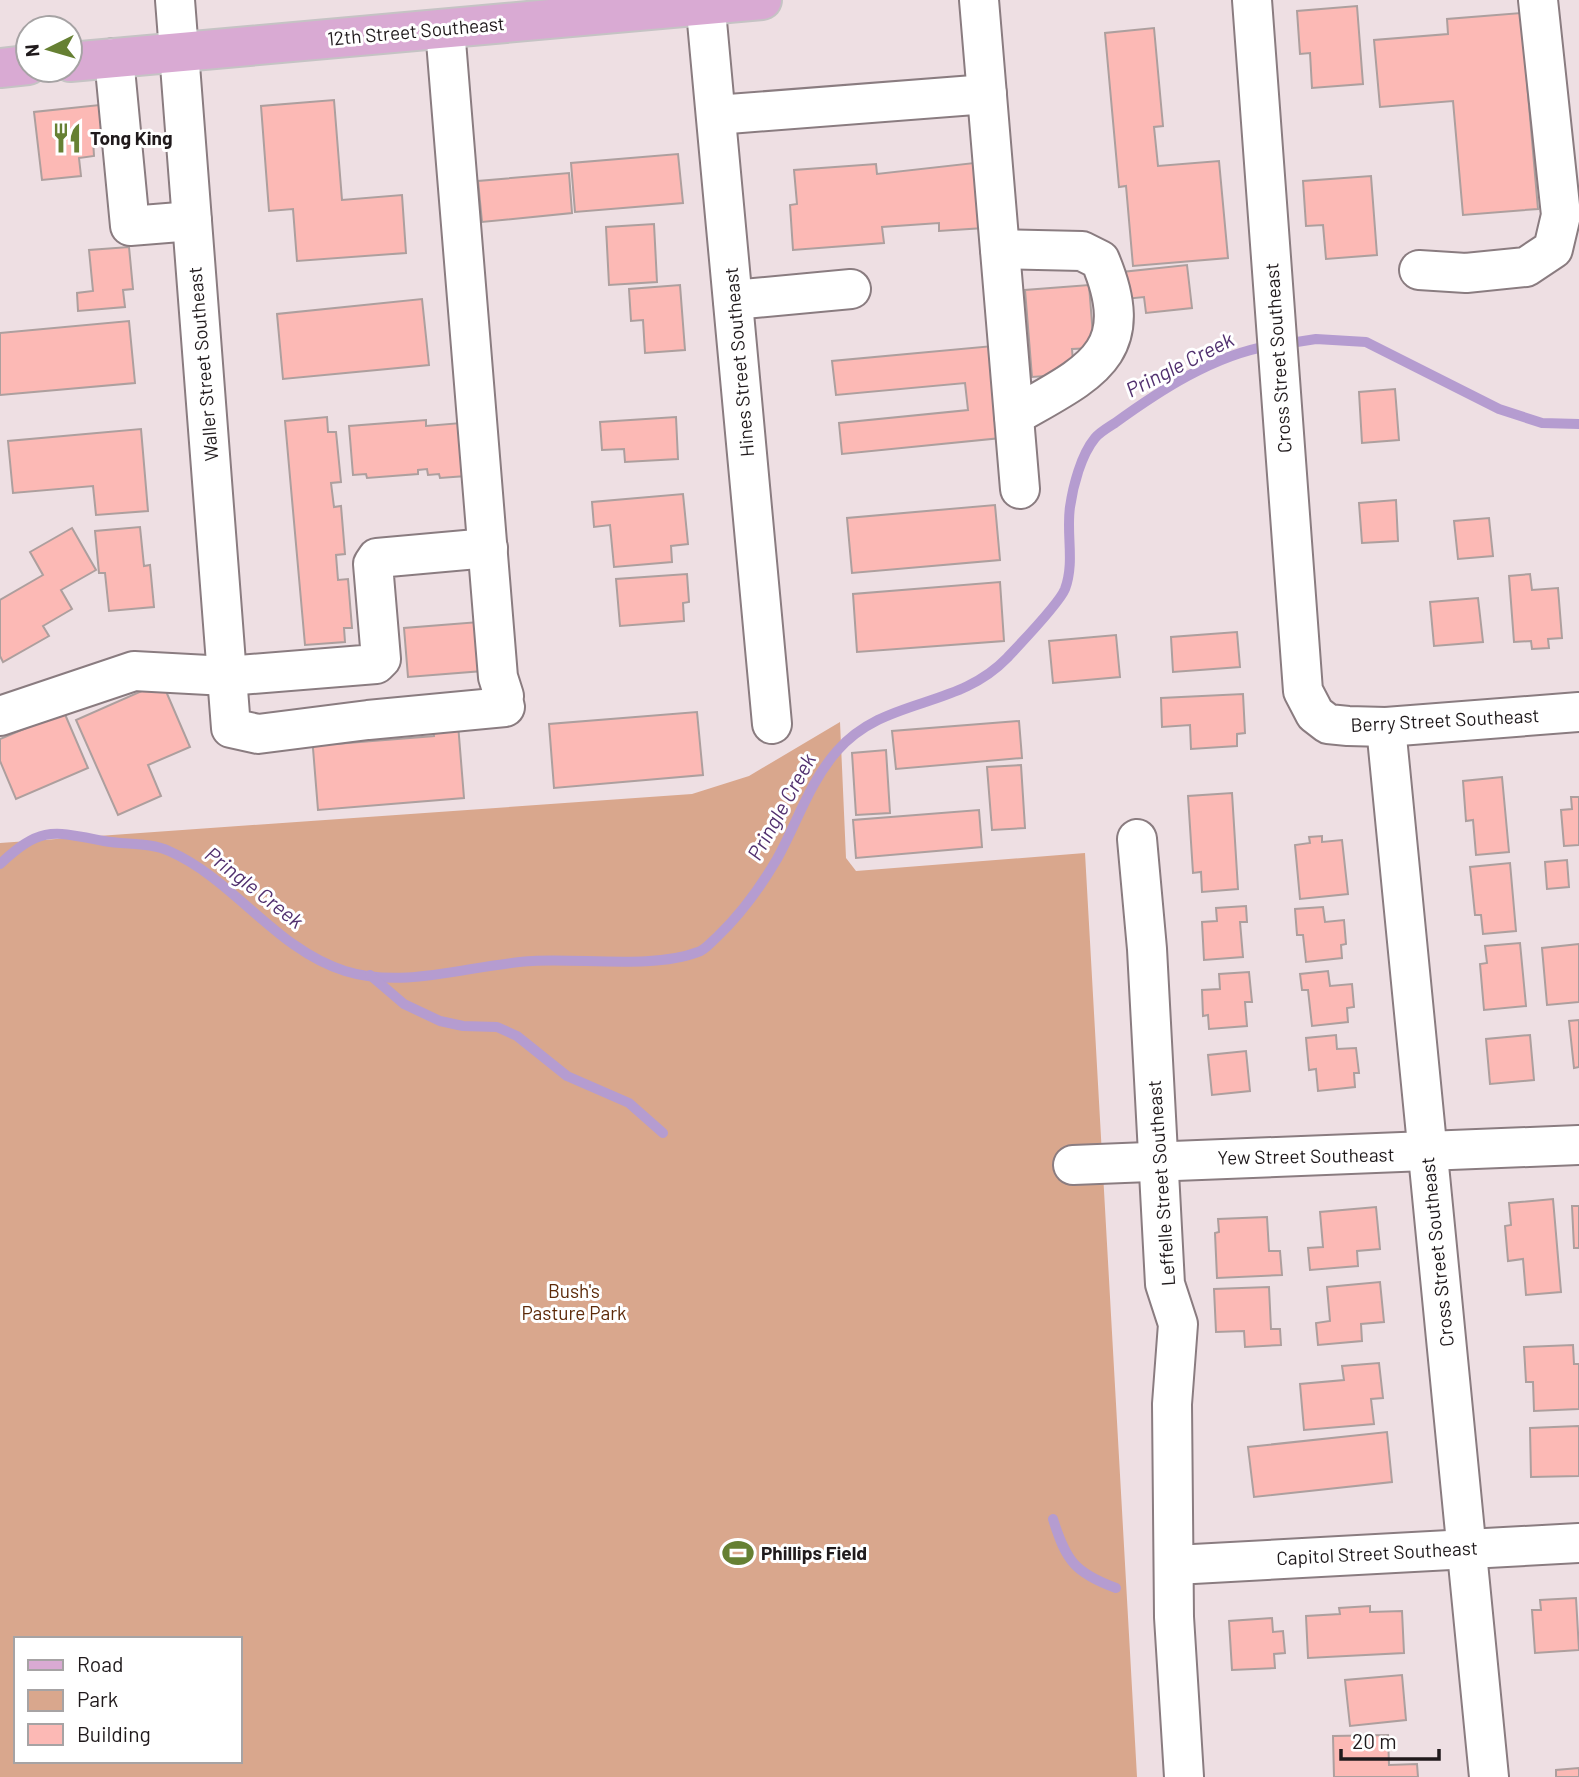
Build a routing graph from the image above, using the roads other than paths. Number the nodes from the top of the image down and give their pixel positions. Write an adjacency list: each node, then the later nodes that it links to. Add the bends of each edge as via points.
1 (174, 0): 8 (street, Waller Street Southeast)
2 (762, 0): 6 (main road, 12th Street Southeast)
3 (979, 0): 11 (street)
4 (1252, 0): 23 (street, Cross Street Southeast, via 1300,665 1303,691)
5 (1538, 0): 15 (street, via 1562,215 1553,248 1526,267 1466,273)
6 (705, 2): 7 (main road, 12th Street Southeast); 12 (street, Hines Street Southeast)
7 (445, 29): 8 (main road, 12th Street Southeast); 20 (street)
8 (178, 52): 9 (main road, 12th Street Southeast); 13 (street, Waller Street Southeast)
9 (114, 58): 10 (main road, 12th Street Southeast); 13 (street, via 130,226)
10 (84, 61)
11 (987, 94): 12 (street); 14 (street)
12 (716, 115): 17 (street, Hines Street Southeast)
13 (191, 221): 21 (street, Waller Street Southeast)
14 (1000, 249): 18 (street); 18 (street, via 1082,251 1100,260 1113,291 1115,332 1102,358 1073,382)
15 (1419, 270)
16 (851, 289): 17 (street)
17 (733, 300): 25 (street, Hines Street Southeast)
18 (1014, 416): 19 (street)
19 (1020, 489)
20 (488, 548): 21 (street, via 377,558 373,564 381,659 376,664); 21 (street, Waller Street Southeast, via 498,677 505,701 258,734 232,728)
21 (228, 676): 24 (street, via 134,671)
22 (1579, 712): 26 (street, Berry Street Southeast)
23 (1315, 714): 26 (street, Berry Street Southeast, via 1328,724)
24 (0, 716)
25 (772, 724)
26 (1386, 727): 29 (street, Cross Street Southeast)
27 (1136, 839): 30 (street, Leffelle Street Southeast)
28 (1579, 1145): 29 (street, Yew Street Southeast)
29 (1427, 1153): 30 (street, Yew Street Southeast); 33 (street, Cross Street Southeast)
30 (1159, 1160): 31 (street, Yew Street Southeast); 34 (street, Leffelle Street Southeast, via 1165,1284 1178,1324 1172,1405)
31 (1073, 1165)
32 (1579, 1543): 33 (street, Capitol Street Southeast)
33 (1465, 1547): 34 (street, Capitol Street Southeast); 36 (street, Cross Street Southeast)
34 (1175, 1565): 35 (street, Leffelle Street Southeast)
35 (1184, 1777)
36 (1489, 1777)

